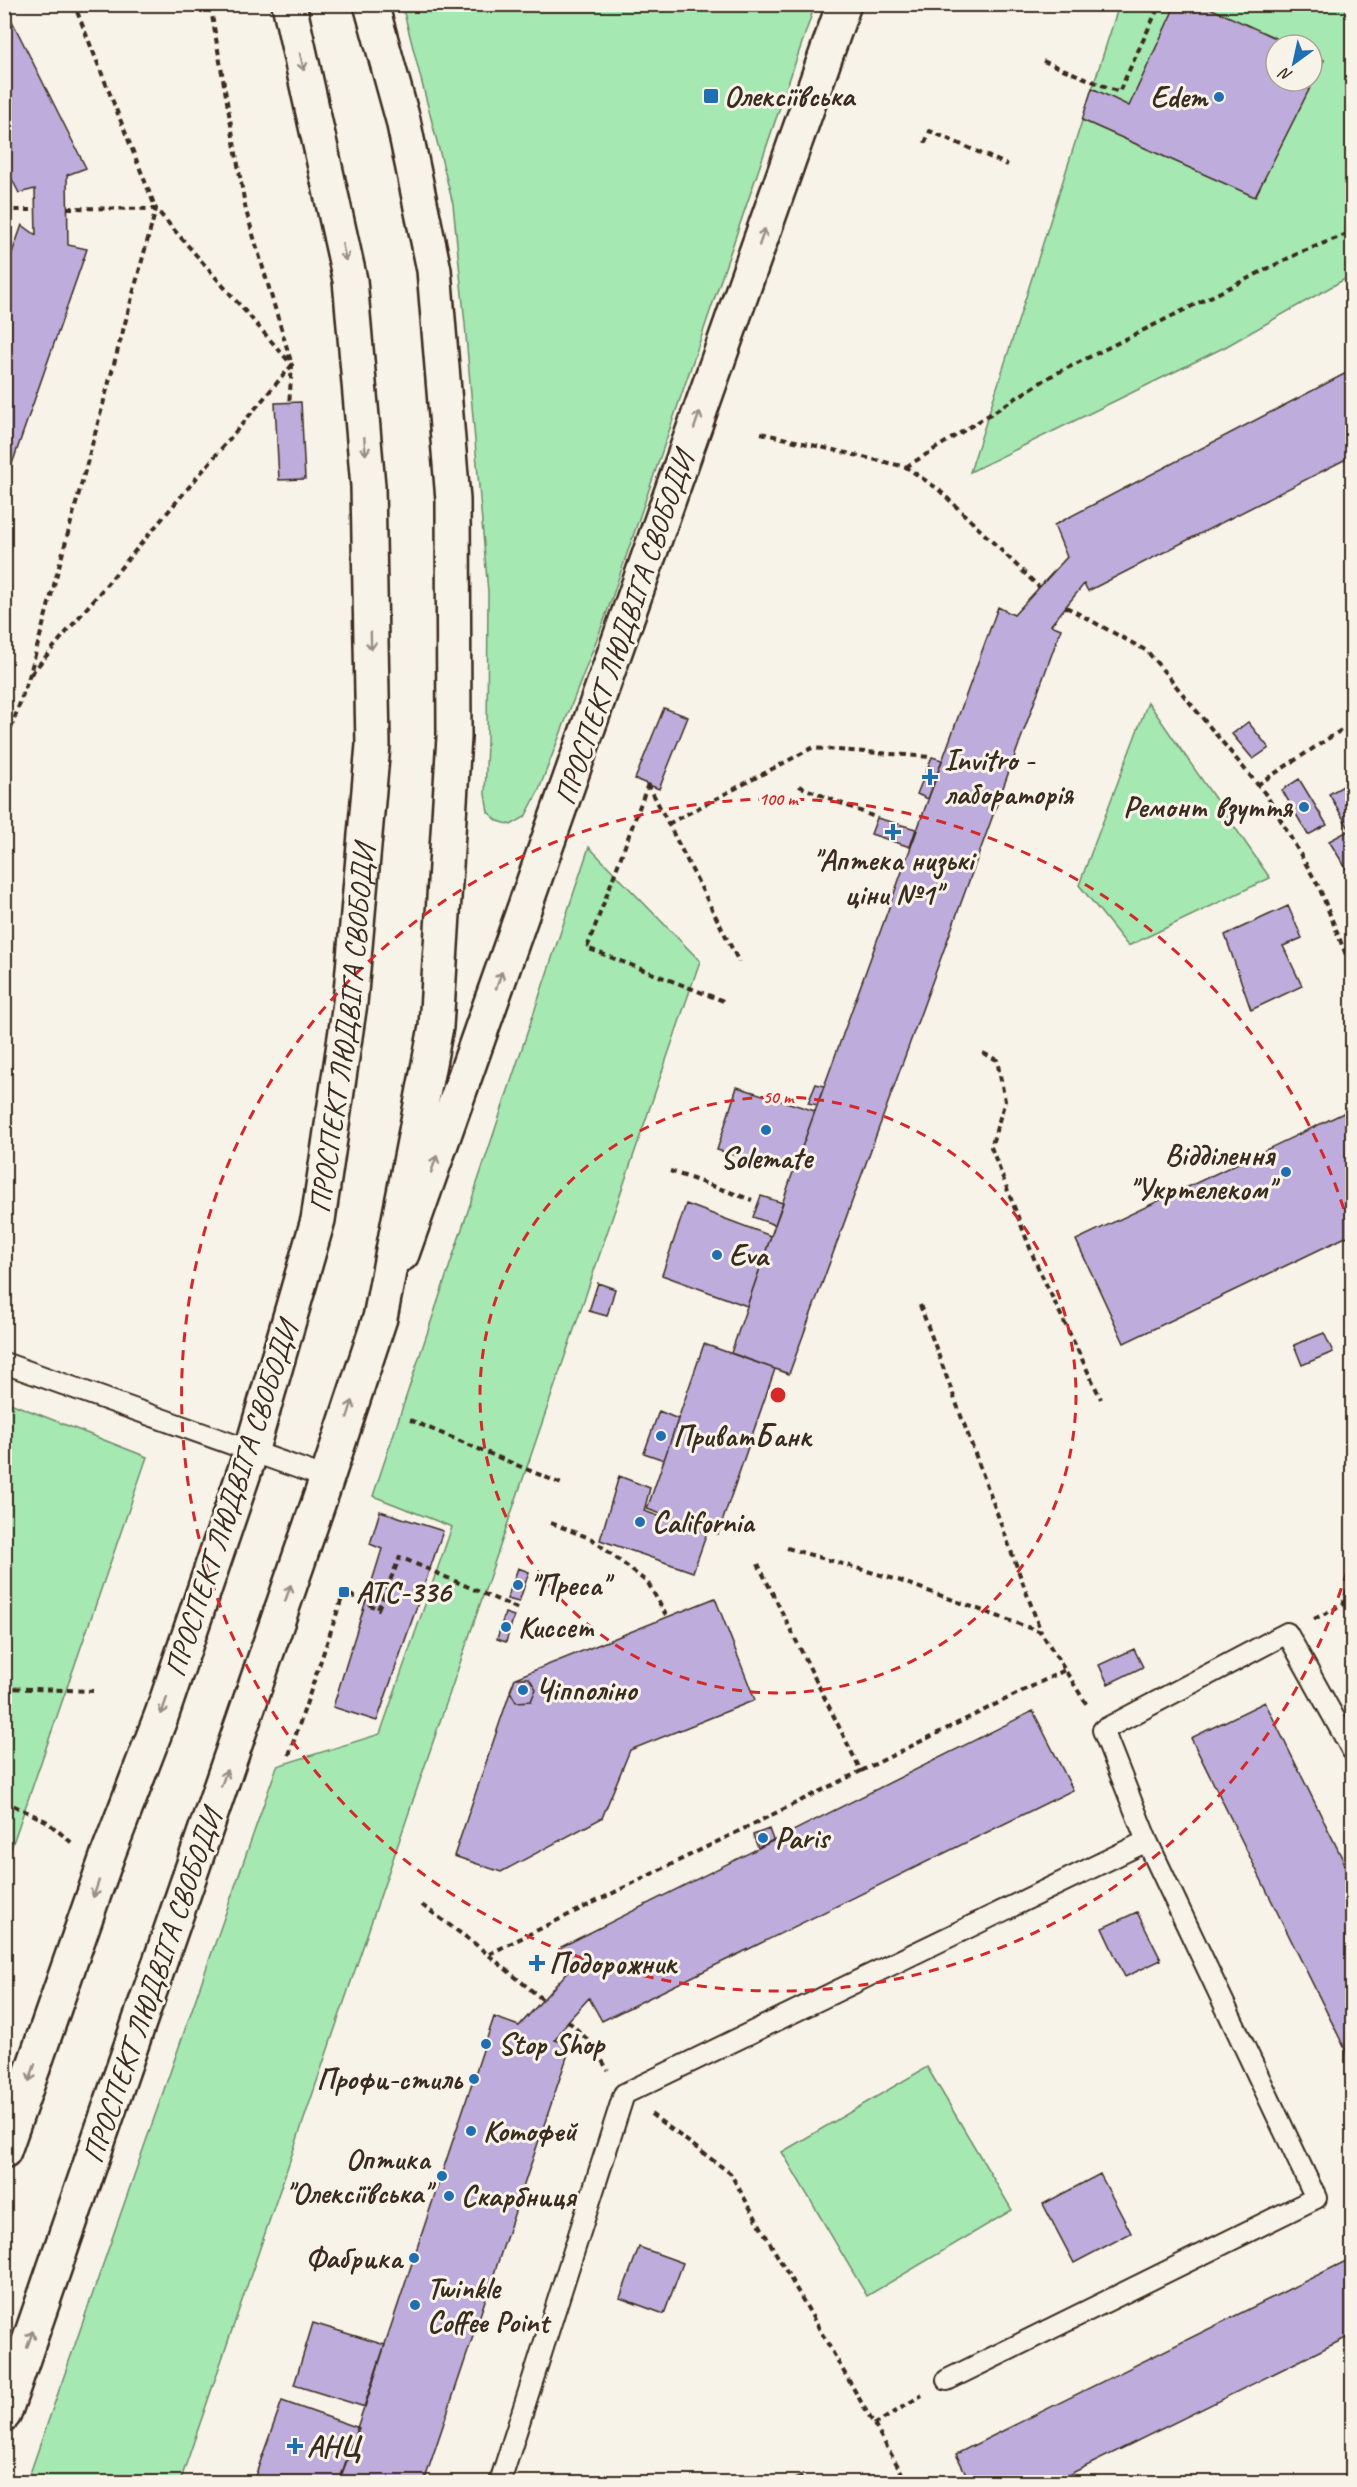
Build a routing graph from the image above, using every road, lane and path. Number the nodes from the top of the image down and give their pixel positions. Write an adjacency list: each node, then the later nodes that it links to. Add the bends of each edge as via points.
1 (74, 4): 11 (path)
2 (210, 4): 15 (path, via 246,211)
3 (290, 4): 40 (main road, ПРОСПЕКТ ЛЮДВІГА СВОБОДИ, one-way to 40, via 350,280 368,486 373,745 350,1003 318,1220)
4 (371, 4): 36 (main road, ПРОСПЕКТ ЛЮДВІГА СВОБОДИ, via 403,120 434,270 453,512 454,737 436,1027)
5 (844, 4): 36 (main road, ПРОСПЕКТ ЛЮДВІГА СВОБОДИ, one-way to 5)
6 (1160, 4): 7 (path, via 1119,92)
7 (1043, 61)
8 (924, 143): 9 (path, via 930,131)
9 (1008, 165)
10 (68, 208): 11 (path)
11 (156, 209): 15 (path); 21 (path)
12 (4, 210): 13 (path)
13 (35, 210)
14 (1353, 232): 18 (path, via 1299,254 1051,376)
15 (292, 365): 16 (path); 21 (path)
16 (289, 405)
17 (761, 433): 18 (path)
18 (906, 467): 19 (path, via 938,489)
19 (1039, 587)
20 (1066, 607): 25 (path, via 1147,651)
21 (29, 677): 23 (path)
22 (1353, 723): 25 (path)
23 (4, 748)
24 (932, 757): 28 (path, via 812,748)
25 (1257, 785): 30 (path, via 1319,887)
26 (799, 786): 27 (path)
27 (877, 818)
28 (668, 824): 29 (path); 31 (path, via 648,784 587,948)
29 (739, 962)
30 (1353, 970)
31 (726, 1002)
32 (983, 1053): 38 (path, via 997,1060 1005,1101 991,1147 1035,1262)
33 (670, 1171): 34 (path)
34 (752, 1200)
35 (920, 1305): 49 (path)
36 (380, 1318): 41 (main road, ПРОСПЕКТ ЛЮДВІГА СВОБОДИ, one-way to 36)
37 (4, 1363): 40 (lane)
38 (1101, 1399)
39 (410, 1420): 42 (path)
40 (251, 1452): 41 (lane); 66 (main road, ПРОСПЕКТ ЛЮДВІГА СВОБОДИ, one-way to 66, via 162,1714 108,1854)
41 (327, 1478): 68 (main road, ПРОСПЕКТ ЛЮДВІГА СВОБОДИ, one-way to 41)
42 (564, 1485)
43 (551, 1523): 48 (path, via 592,1539 648,1583)
44 (787, 1548): 49 (path, via 898,1581)
45 (758, 1564): 57 (path)
46 (1353, 1574): 50 (path, via 1343,1605)
47 (521, 1610): 56 (path, via 400,1557 378,1609 344,1592)
48 (666, 1615)
49 (1041, 1632): 51 (path)
50 (1287, 1633): 54 (lane); 55 (lane)
51 (1065, 1670): 54 (path); 57 (path)
52 (4, 1688): 53 (path)
53 (93, 1691)
54 (1103, 1730): 59 (lane)
55 (1353, 1750)
56 (289, 1755)
57 (861, 1771): 62 (path)
58 (4, 1801): 60 (path, via 46,1821)
59 (1147, 1841): 65 (lane); 67 (lane, via 1316,2198)
60 (72, 1844)
61 (422, 1905): 62 (path)
62 (489, 1954): 63 (path)
63 (542, 2000)
64 (568, 2021): 65 (path, via 590,2042)
65 (624, 2094): 69 (path, via 730,2173); 71 (lane)
66 (4, 2151)
67 (947, 2380): 69 (path)
68 (4, 2415)
69 (874, 2425): 72 (path)
70 (1353, 2480): 73 (path)
71 (500, 2482)
72 (907, 2482)
73 (1347, 2482)

